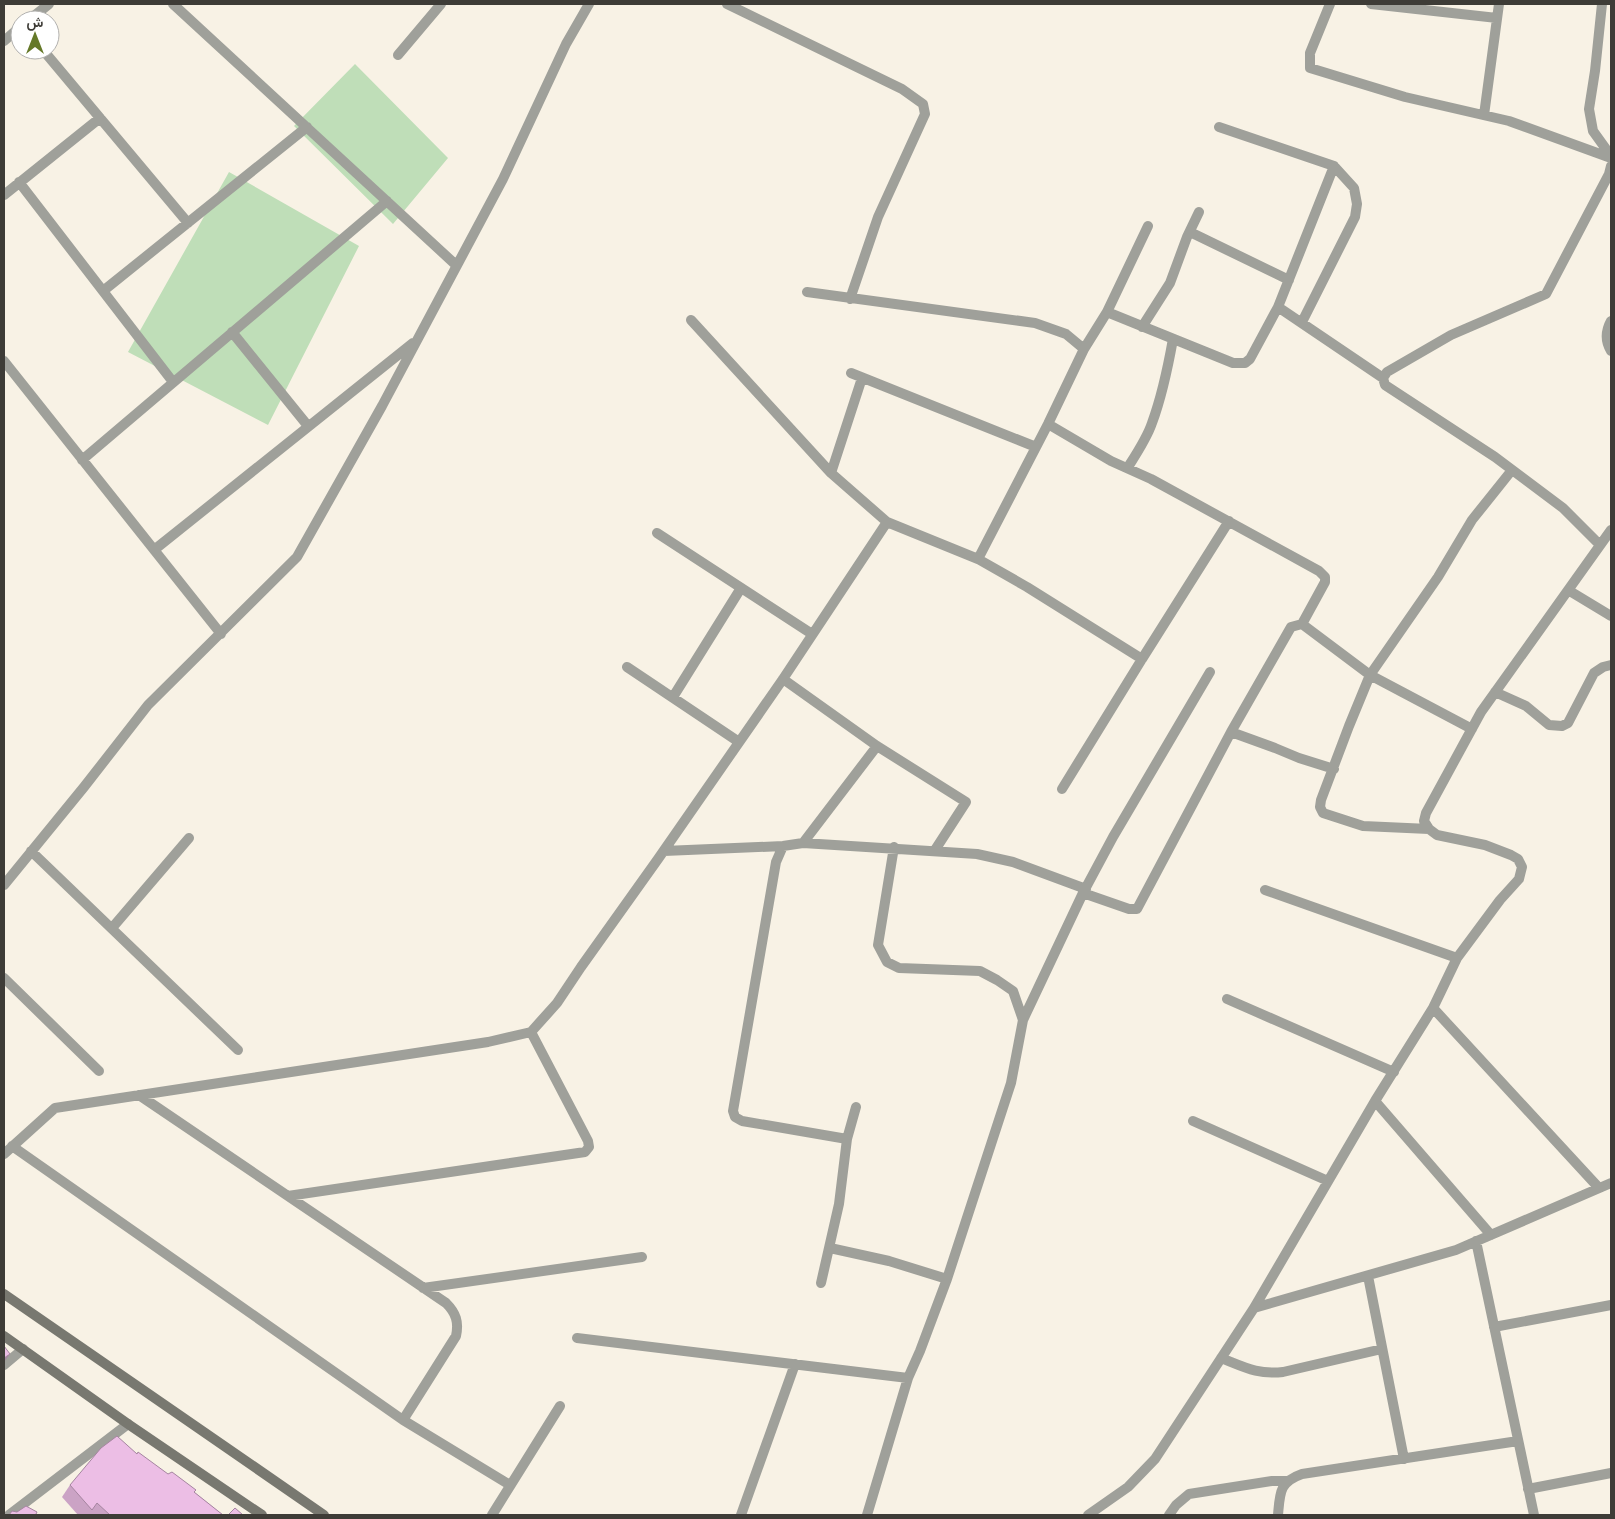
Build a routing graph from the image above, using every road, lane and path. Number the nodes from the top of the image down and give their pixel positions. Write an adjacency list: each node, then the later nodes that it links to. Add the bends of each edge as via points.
1 (173, 4): 14 (street)
2 (441, 4): 10 (street)
3 (589, 4): 26 (street, via 566,44 503,179)
4 (727, 4): 30 (street, via 902,89 923,104 925,114 878,217)
5 (1330, 4): 12 (street, via 1310,53 1310,68 1405,97)
6 (1371, 4): 9 (street)
7 (1499, 4): 9 (street)
8 (1602, 4): 16 (street, via 1588,110 1593,131)
9 (1497, 18): 12 (street)
10 (398, 55)
11 (51, 60): 13 (street)
12 (1484, 115): 16 (street)
13 (100, 118): 19 (street); 23 (street)
14 (307, 127): 21 (street); 23 (street)
15 (1218, 127): 17 (street)
16 (1611, 157)
17 (1334, 166): 27 (street); 35 (street, via 1354,188 1355,217)
18 (1611, 166): 45 (street, via 1546,294 1451,335 1387,372)
19 (19, 182): 20 (street); 28 (street)
20 (4, 195)
21 (387, 201): 26 (street); 37 (street)
22 (1199, 212): 25 (street)
23 (188, 223): 28 (street)
24 (1148, 226): 32 (street)
25 (1190, 232): 27 (street); 36 (street, via 1170,283)
26 (456, 265): 39 (street)
27 (1289, 280): 31 (street)
28 (103, 291): 46 (street)
29 (807, 292): 30 (street)
30 (850, 299): 40 (street, via 1036,323 1066,334)
31 (1278, 307): 35 (street); 38 (street, via 1246,364 1233,364)
32 (1107, 312): 36 (street); 40 (street)
33 (691, 320): 53 (street)
34 (1611, 321): 41 (street, via 1606,344)
35 (1302, 322): 45 (street)
36 (1142, 327): 38 (street)
37 (232, 332): 46 (street); 48 (street)
38 (1173, 340): 51 (street, via 1152,424)
39 (416, 341): 48 (street); 65 (street, via 297,557)
40 (1084, 349): 47 (street)
41 (1611, 351)
42 (4, 361): 50 (street)
43 (851, 373): 44 (street)
44 (862, 378): 49 (street); 53 (street)
45 (1383, 378): 52 (street, via 1385,385)
46 (173, 382): 50 (street)
47 (1048, 424): 49 (street); 51 (street, via 1111,461)
48 (308, 426): 59 (street)
49 (1036, 447): 60 (street)
50 (82, 460): 59 (street)
51 (1128, 467): 54 (street)
52 (1512, 470): 58 (street, via 1563,508); 71 (street, via 1472,520 1438,577)
53 (831, 473): 55 (street)
54 (1229, 521): 64 (street, via 1325,577); 67 (street)
55 (886, 522): 60 (street); 66 (street)
56 (1611, 530): 58 (street)
57 (657, 533): 61 (street)
58 (1600, 545): 62 (street)
59 (154, 550): 65 (street)
60 (978, 559): 67 (street)
61 (741, 588): 66 (street); 74 (street)
62 (1568, 590): 63 (street); 73 (street)
63 (1611, 616)
64 (1302, 624): 71 (street); 76 (street, via 1291,627)
65 (221, 634): 87 (street, via 148,705)
66 (812, 634): 72 (street)
67 (1142, 659): 80 (street)
68 (1611, 665): 73 (street, via 1594,673 1568,723 1562,726 1549,725 1526,706)
69 (627, 667): 74 (street)
70 (1210, 672): 91 (street)
71 (1370, 675): 75 (street); 79 (street)
72 (782, 679): 77 (street); 78 (street)
73 (1495, 692): 75 (street)
74 (673, 697): 77 (street)
75 (1472, 729): 81 (street, via 1426,813 1424,821)
76 (1231, 732): 79 (street); 91 (street, via 1137,909)
77 (739, 742): 88 (street)
78 (877, 746): 83 (street); 86 (street, via 966,802)
79 (1334, 769): 81 (street, via 1321,800 1322,813 1363,826)
80 (1062, 789)
81 (1429, 830): 93 (street, via 1511,855 1522,867 1519,879)
82 (189, 838): 92 (street)
83 (803, 843): 84 (street); 85 (street)
84 (783, 846): 88 (street); 106 (street, via 776,862 733,1111 735,1117 742,1121)
85 (894, 847): 86 (street); 97 (street, via 878,945 887,962 899,968 980,971 1013,991)
86 (935, 850): 91 (street, via 1013,862)
87 (31, 851): 89 (street); 92 (street)
88 (664, 851): 98 (street, via 557,1003)
89 (4, 884)
90 (1265, 890): 93 (street)
91 (1085, 891): 97 (street)
92 (112, 928): 99 (street)
93 (1457, 958): 96 (street)
94 (4, 978): 100 (street)
95 (1227, 999): 101 (street)
96 (1433, 1008): 101 (street); 111 (street)
97 (1023, 1020): 118 (street, via 1011,1083)
98 (531, 1032): 102 (street, via 488,1042); 112 (street, via 588,1141 590,1147 585,1152)
99 (238, 1050)
100 (99, 1071)
101 (1394, 1072): 103 (street)
102 (139, 1095): 107 (street, via 55,1108); 112 (street)
103 (1375, 1101): 109 (street); 113 (street)
104 (856, 1107): 106 (street)
105 (1193, 1121): 109 (street)
106 (847, 1139): 115 (street)
107 (12, 1146): 108 (street); 134 (street)
108 (4, 1154)
109 (1328, 1180): 123 (street)
110 (1611, 1183): 111 (street)
111 (1598, 1188): 113 (street)
112 (288, 1196): 120 (street)
113 (1491, 1235): 114 (street)
114 (1476, 1242): 117 (street); 124 (street)
115 (830, 1248): 118 (street, via 889,1261); 119 (street)
116 (642, 1257): 120 (street)
117 (1368, 1276): 123 (street); 128 (street)
118 (947, 1279): 132 (street)
119 (820, 1283)
120 (423, 1288): 134 (street, via 451,1308 457,1328 452,1343)
121 (4, 1294): 146 (main road)
122 (1611, 1306): 124 (street)
123 (1254, 1308): 129 (street)
124 (1494, 1327): 136 (street)
125 (4, 1336): 127 (main road)
126 (577, 1338): 130 (street)
127 (23, 1349): 131 (street); 135 (main road)
128 (1382, 1349): 129 (street, via 1268,1374); 137 (street)
129 (1221, 1358): 150 (street, via 1155,1458 1128,1487)
130 (795, 1364): 132 (street); 148 (street)
131 (4, 1365)
132 (908, 1378): 149 (street)
133 (560, 1406): 140 (street)
134 (402, 1420): 140 (street)
135 (128, 1424): 142 (street); 145 (main road)
136 (1518, 1441): 137 (street); 141 (street)
137 (1404, 1458): 139 (street, via 1302,1474)
138 (1611, 1473): 141 (street)
139 (1287, 1481): 151 (street, via 1272,1480 1189,1494); 152 (street, via 1279,1495)
140 (510, 1485): 147 (street)
141 (1528, 1489): 153 (street)
142 (20, 1507): 143 (street); 144 (street)
143 (9, 1515)
144 (30, 1515)
145 (262, 1515)
146 (324, 1515)
147 (492, 1515)
148 (740, 1515)
149 (867, 1515)
150 (1088, 1515)
151 (1169, 1515)
152 (1278, 1515)
153 (1534, 1515)

